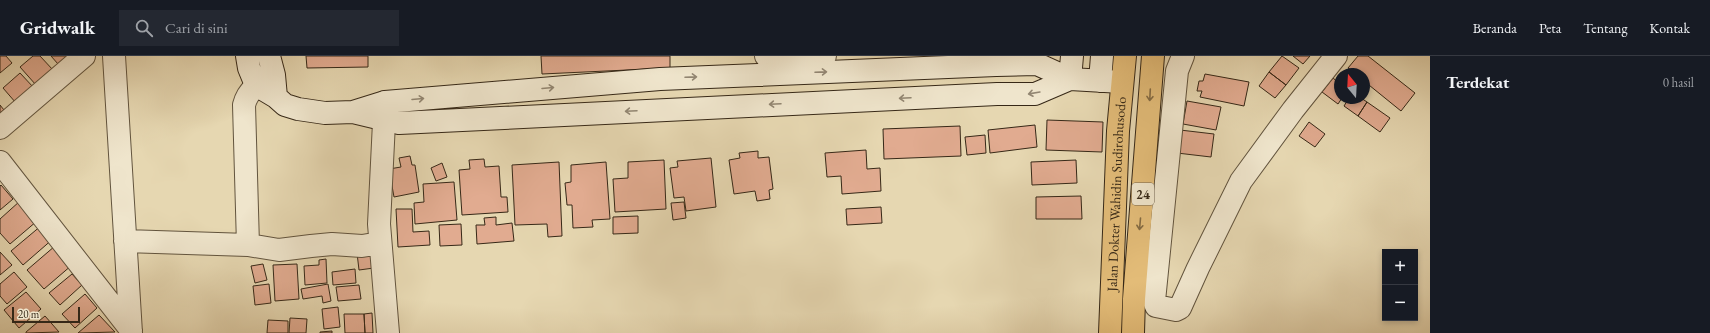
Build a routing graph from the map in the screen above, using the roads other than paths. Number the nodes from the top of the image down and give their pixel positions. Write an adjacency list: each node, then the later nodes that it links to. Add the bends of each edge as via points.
1 (84, 56): 19 (street)
2 (114, 56): 21 (street)
3 (247, 56): 12 (street, via 249,68)
4 (766, 56): 5 (street, via 774,59)
5 (825, 56)
6 (1072, 56): 14 (street)
7 (1102, 56): 15 (street)
8 (1125, 56): 16 (highway, Jalan Dokter Wahidin Sudirohusodo / 24)
9 (1153, 56): 24 (highway, Jalan Dokter Wahidin Sudirohusodo / 24, one-way to 24)
10 (1183, 56): 24 (street, via 1177,71)
11 (1336, 56): 24 (street, via 1241,181 1180,308 1176,310 1156,306)
12 (266, 72): 18 (street, via 276,97 285,105 326,113); 23 (street, via 246,98 244,105)
13 (660, 79): 14 (street, one-way to 14, via 1036,64); 17 (street); 18 (street, one-way to 13)
14 (1070, 79): 15 (street); 17 (street, one-way to 17, via 1035,94)
15 (1100, 81): 16 (street)
16 (1122, 82): 27 (highway, Jalan Dokter Wahidin Sudirohusodo / 24)
17 (659, 110): 18 (street, one-way to 18, via 400,123)
18 (385, 111): 22 (street, via 378,224)
19 (0, 128)
20 (0, 162): 25 (street)
21 (125, 241): 23 (street); 25 (street)
22 (380, 243): 23 (street, via 362,246 332,244 280,250); 26 (street)
23 (248, 245)
24 (1144, 300): 28 (highway, Jalan Dokter Wahidin Sudirohusodo / 24)
25 (131, 332)
26 (388, 333)
27 (1110, 333)
28 (1134, 333)

